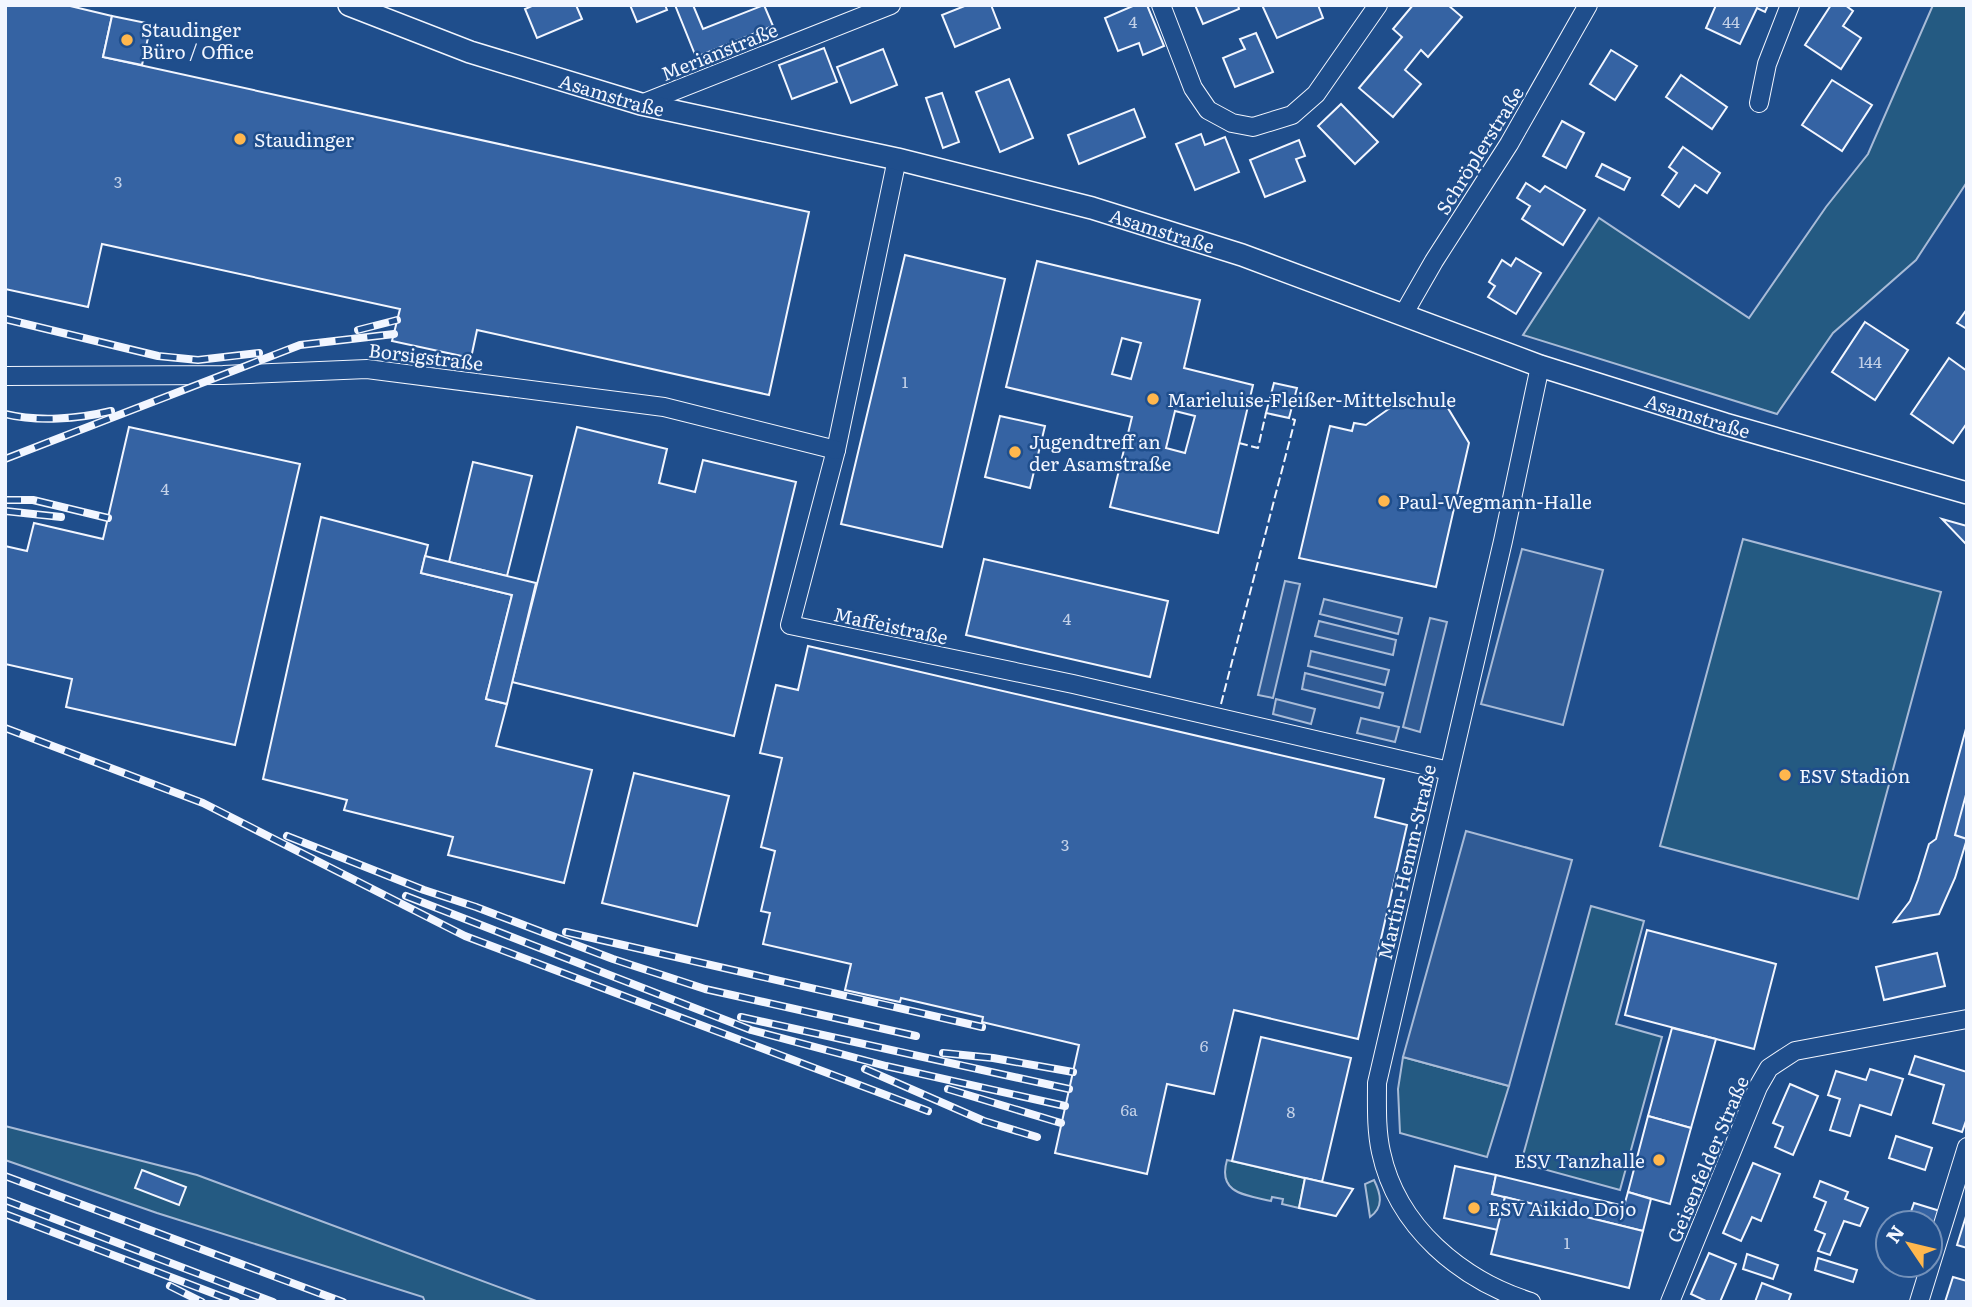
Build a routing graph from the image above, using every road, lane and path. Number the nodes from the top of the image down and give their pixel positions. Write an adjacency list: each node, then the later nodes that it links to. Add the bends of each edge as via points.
1 (349, 5): 8 (street, Asamstraße, via 470,52)
2 (891, 5): 8 (street, Merianstraße)
3 (1161, 5): 4 (street, via 1193,88 1208,110 1232,123 1253,127 1292,115 1316,94)
4 (1378, 5)
5 (1588, 5): 10 (street, Schröplerstraße)
6 (1790, 5): 7 (street, via 1767,64)
7 (1759, 103)
8 (640, 104): 9 (street, Asamstraße)
9 (898, 159): 10 (street, Asamstraße, via 1092,208 1242,255); 13 (street, Maffeistraße)
10 (1403, 315): 11 (street, Asamstraße)
11 (1540, 366): 14 (street, Asamstraße); 15 (street, Martin-Hemm-Straße)
12 (5, 376): 13 (street, Borsigstraße, via 367,369 664,407)
13 (836, 450): 15 (street, Maffeistraße, via 790,625)
14 (1967, 493)
15 (1449, 771): 18 (street, Martin-Hemm-Straße, via 1377,1083 1381,1153 1400,1202 1436,1247 1472,1276)
16 (1967, 1019): 19 (street, Geisenfelder Straße, via 1795,1051 1769,1069)
17 (1967, 1147): 20 (street)
18 (1531, 1302)
19 (1670, 1302)
20 (1919, 1302)

